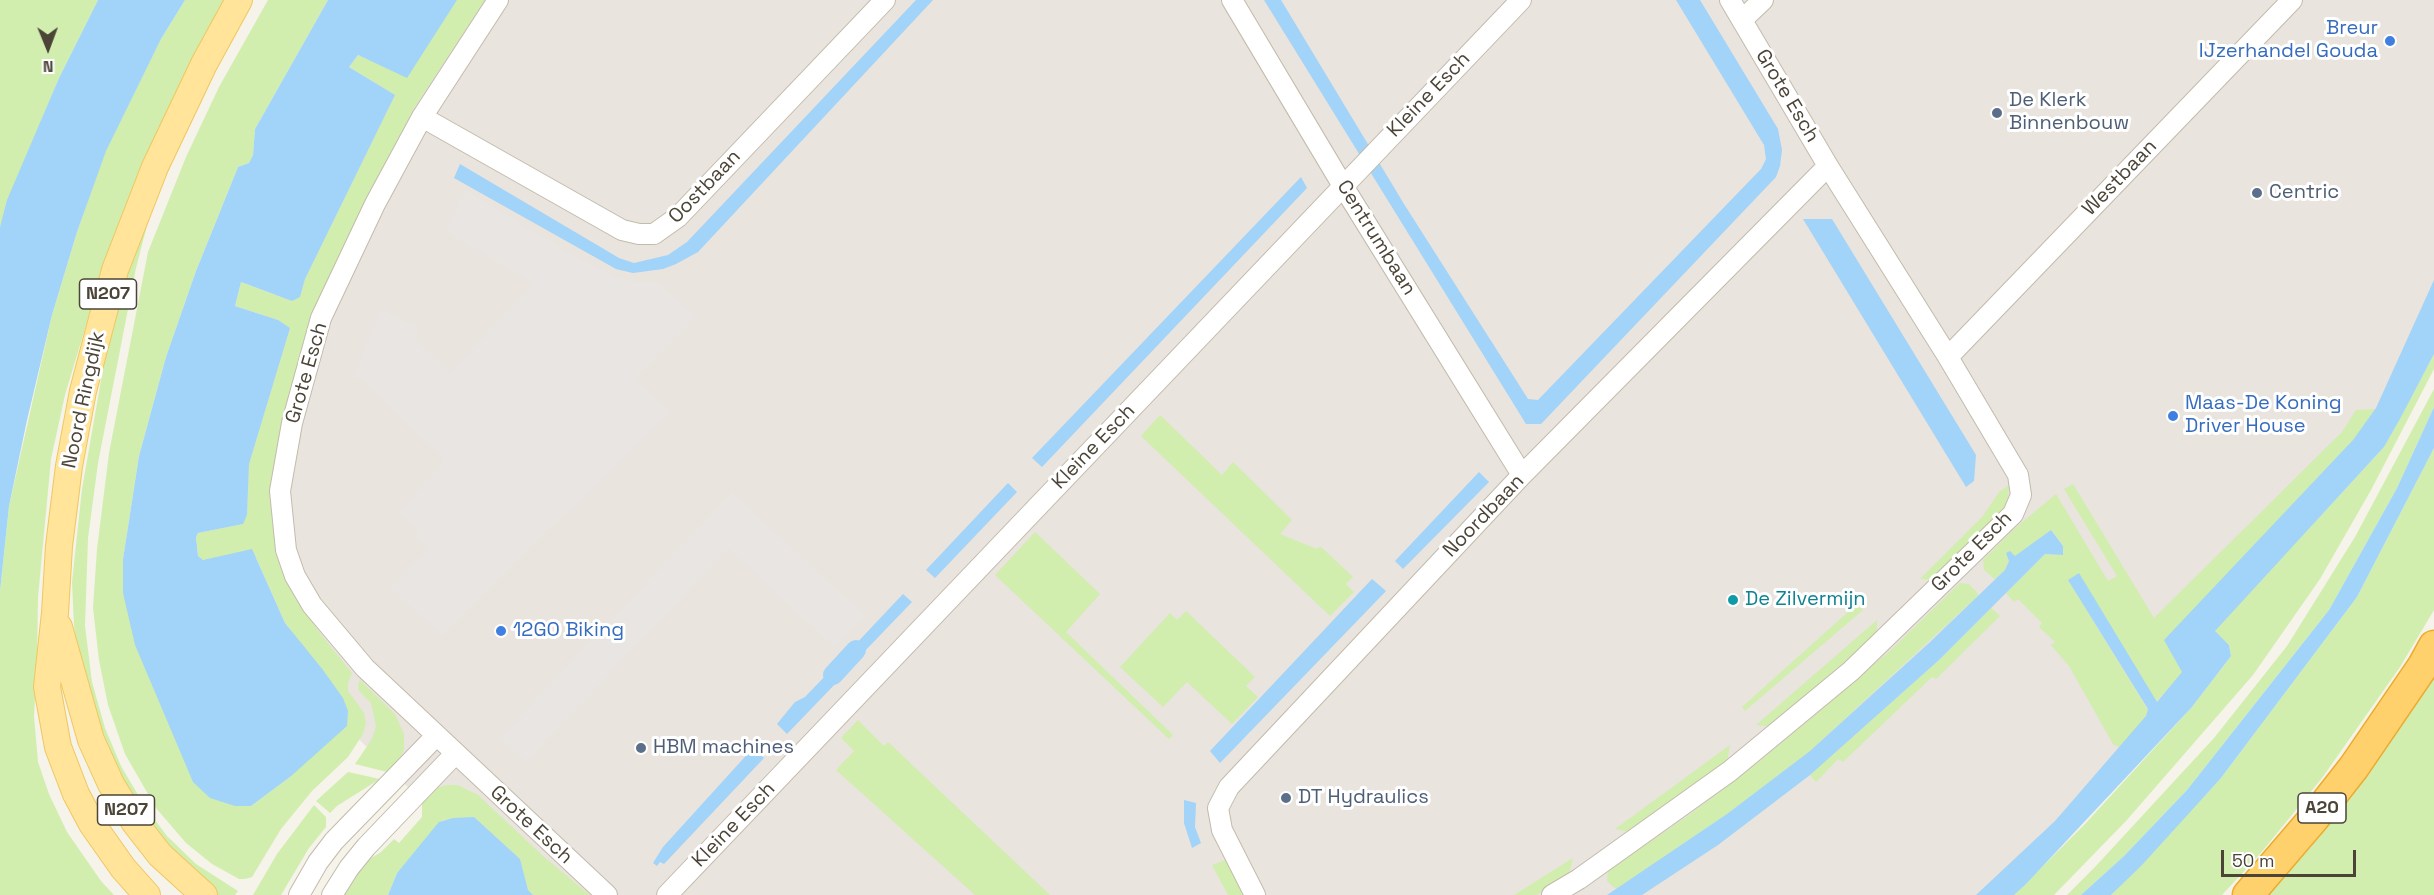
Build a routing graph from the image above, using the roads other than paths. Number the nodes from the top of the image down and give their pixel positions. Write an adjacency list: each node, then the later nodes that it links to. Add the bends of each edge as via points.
1 (240, 0): 15 (main road, Noord Ringdijk / N207, via 159,158 115,270 76,424 62,519)
2 (498, 0): 10 (street, Grote Esch)
3 (885, 0): 10 (street, Oostbaan, via 678,216 654,234 622,230)
4 (1232, 0): 12 (street, Centrumbaan)
5 (1521, 0): 12 (street, Kleine Esch)
6 (1730, 0): 9 (street, Grote Esch)
7 (1763, 0): 9 (street)
8 (2292, 0): 13 (street, Westbaan)
9 (1742, 20): 11 (street, Grote Esch)
10 (422, 117): 17 (street, Grote Esch, via 321,318 292,423 280,491 286,550 312,606 365,668)
11 (1828, 166): 13 (street, Grote Esch); 14 (street, Noordbaan)
12 (1343, 186): 14 (street, Centrumbaan); 24 (street, Kleine Esch)
13 (1948, 357): 26 (street, Grote Esch, via 2018,475 2021,495 2013,514 1834,686 1730,771)
14 (1522, 475): 25 (street, Noordbaan, via 1229,787 1218,808 1222,830)
15 (56, 613): 19 (main road, Noord Ringdijk / N207, via 47,687 60,752 92,824); 20 (main road, Noord Ringdijk / N207, via 88,731 105,774 143,834)
16 (2434, 646): 27 (highway, A20, via 2389,716 2314,818)
17 (436, 736): 18 (street, Grote Esch); 21 (street, via 339,836)
18 (455, 754): 22 (street, via 356,858); 23 (street, Grote Esch)
19 (147, 895)
20 (204, 895)
21 (299, 895)
22 (332, 895)
23 (607, 895)
24 (668, 895)
25 (1255, 895)
26 (1552, 895)
27 (2248, 895)

